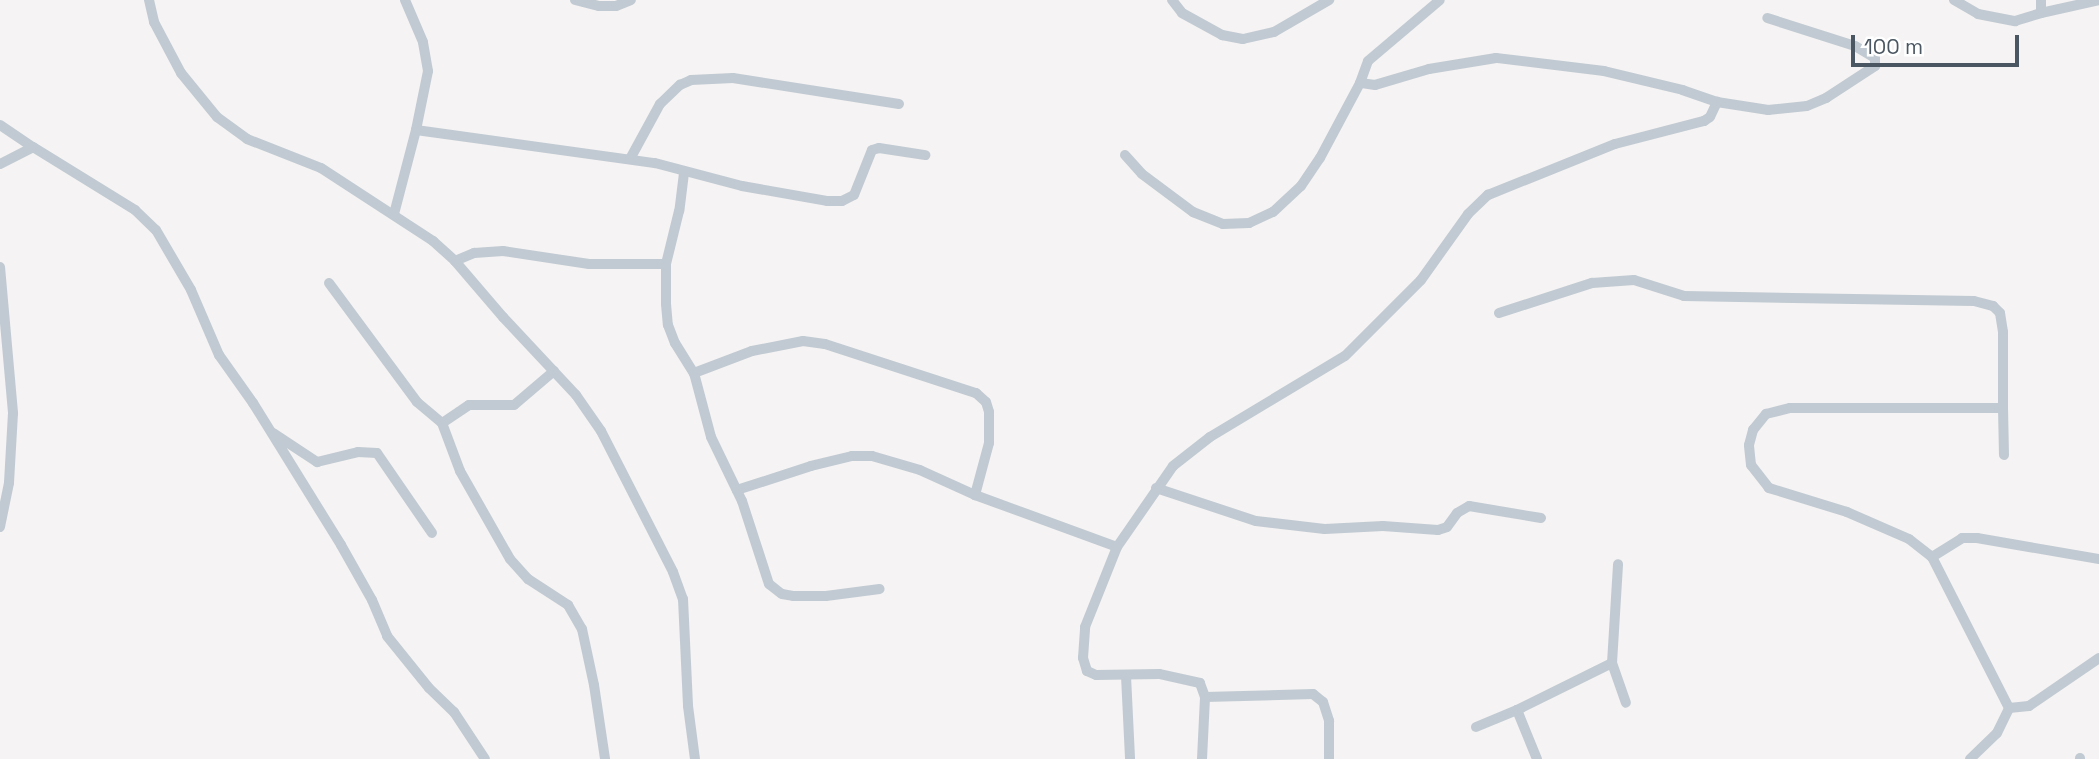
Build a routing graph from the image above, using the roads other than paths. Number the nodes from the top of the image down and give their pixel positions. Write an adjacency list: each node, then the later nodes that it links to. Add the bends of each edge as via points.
1 (149, 0): 24 (street, via 154,22 181,73 217,117 247,139 321,168)
2 (405, 0): 17 (street, via 427,55)
3 (575, 0): 4 (street, via 599,6)
4 (631, 0)
5 (1172, 0): 6 (street, via 1182,13 1222,35 1243,39 1274,32)
6 (1329, 0)
7 (1440, 0): 13 (street, via 1367,61)
8 (1954, 0): 11 (street, via 1978,14 2003,20)
9 (2041, 0): 11 (street)
10 (2099, 0): 11 (street)
11 (2042, 13)
12 (1768, 18): 14 (street, via 1855,46 1875,58 1875,66 1807,106 1768,110)
13 (1360, 83): 14 (street, via 1375,85 1429,69 1496,58 1604,71); 20 (street, via 1301,186 1262,219 1235,225 1210,220 1142,174)
14 (1717, 102): 36 (street, via 1704,121 1604,148 1488,195 1468,214 1421,280 1345,356 1210,437 1173,467)
15 (899, 104): 21 (street, via 733,78 691,80 660,104)
16 (0, 125): 18 (street)
17 (416, 130): 21 (street); 24 (street)
18 (33, 147): 22 (street); 34 (street, via 135,210 156,230 191,289 219,355)
19 (925, 155): 23 (street, via 872,150 854,195 842,201)
20 (1125, 155)
21 (630, 159): 23 (street)
22 (0, 164)
23 (684, 173): 26 (street)
24 (394, 214): 25 (street)
25 (455, 261): 26 (street, via 474,253 503,251 589,264); 30 (street)
26 (666, 264): 31 (street, via 668,325)
27 (0, 267): 40 (street, via 13,413 9,482)
28 (329, 283): 33 (street, via 417,402)
29 (1499, 313): 32 (street, via 1592,283 1634,280 1684,296 1974,301 2000,313)
30 (554, 371): 33 (street, via 514,405 469,405); 57 (street, via 601,431 683,599)
31 (694, 373): 37 (street, via 711,437); 38 (street, via 752,351 803,341 976,393 986,402 990,427)
32 (2003, 408): 35 (street); 43 (street, via 1790,408 1766,414 1753,430 1751,465 1769,488 1847,512 1909,539)
33 (442, 423): 56 (street, via 460,471 510,559 528,579 568,605 579,622 593,676)
34 (270, 431): 41 (street, via 317,462 358,452 377,453); 55 (street, via 354,567 387,636 454,712)
35 (2004, 455)
36 (1156, 488): 39 (street, via 1246,518 1325,529 1382,526 1438,530 1469,506); 42 (street)
37 (737, 490): 38 (street, via 811,466 872,456 920,470); 46 (street, via 757,553 775,590 815,596)
38 (975, 495): 42 (street)
39 (1541, 517)
40 (0, 527)
41 (432, 533)
42 (1117, 547): 49 (street, via 1085,627 1083,658 1087,671 1096,675)
43 (1932, 557): 44 (street, via 1962,538 1977,538); 52 (street)
44 (2099, 559)
45 (1618, 564): 48 (street)
46 (880, 589)
47 (2099, 658): 52 (street, via 2029,706)
48 (1612, 663): 51 (street); 53 (street)
49 (1126, 676): 50 (street, via 1160,674 1200,682); 58 (street)
50 (1205, 697): 59 (street); 60 (street, via 1313,694 1323,702 1329,722)
51 (1626, 703)
52 (2009, 708): 62 (street, via 1997,733)
53 (1517, 710): 54 (street); 61 (street)
54 (1476, 727)
55 (485, 759)
56 (605, 759)
57 (695, 759)
58 (1130, 759)
59 (1202, 759)
60 (1329, 759)
61 (1537, 759)
62 (1970, 759)

